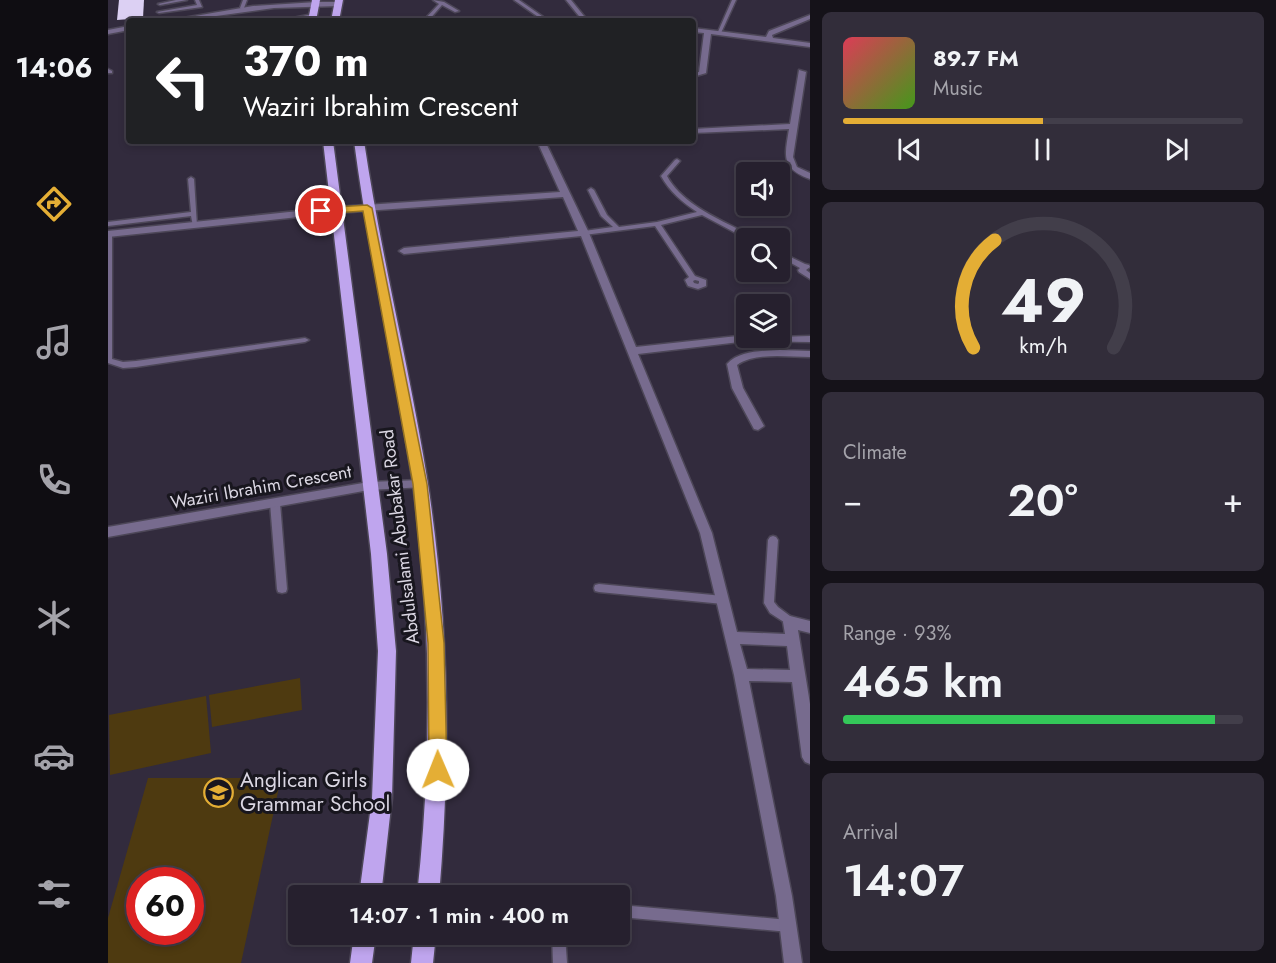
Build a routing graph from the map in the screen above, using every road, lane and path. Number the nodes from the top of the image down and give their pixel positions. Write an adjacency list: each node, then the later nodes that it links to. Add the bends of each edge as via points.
1 (185, 0): 10 (lane)
2 (196, 0): 15 (lane, via 200,6)
3 (222, 0): 16 (street)
4 (245, 0): 12 (lane)
5 (435, 0): 9 (lane)
6 (516, 0): 22 (lane)
7 (568, 0): 23 (lane)
8 (734, 0): 28 (lane)
9 (442, 3): 14 (lane); 21 (lane)
10 (160, 4)
11 (338, 4): 13 (street)
12 (242, 9): 13 (street); 16 (street)
13 (314, 9): 16 (street); 20 (lane)
14 (457, 11)
15 (159, 12)
16 (231, 12): 18 (street); 19 (street)
17 (810, 17): 31 (street, via 771,32)
18 (190, 18)
19 (211, 18)
20 (288, 18)
21 (428, 18)
22 (543, 18)
23 (583, 18)
24 (126, 29): 26 (street)
25 (696, 30): 27 (street)
26 (108, 32)
27 (708, 32): 28 (street); 34 (street, via 702,73)
28 (719, 33): 31 (street)
29 (126, 35): 30 (street)
30 (108, 38)
31 (770, 40): 32 (street)
32 (810, 45)
33 (802, 72): 35 (street)
34 (696, 74)
35 (793, 126): 36 (street); 41 (street, via 790,163)
36 (696, 130)
37 (328, 144): 46 (main road, Abdulsalami Abubakar Road)
38 (359, 144): 45 (main road, Abdulsalami Abubakar Road)
39 (542, 144): 44 (street)
40 (677, 161): 47 (lane, via 665,180)
41 (810, 177)
42 (191, 179): 48 (lane)
43 (591, 190): 52 (lane, via 604,216)
44 (566, 194): 45 (street); 54 (street)
45 (367, 208): 46 (street); 66 (main road, Abdulsalami Abubakar Road)
46 (336, 210): 51 (street); 67 (main road, Abdulsalami Abubakar Road)
47 (702, 213): 50 (lane); 53 (lane)
48 (194, 214): 49 (lane); 51 (lane)
49 (108, 224)
50 (657, 224): 52 (lane); 60 (lane)
51 (195, 225): 55 (street)
52 (617, 228): 54 (lane)
53 (736, 231)
54 (584, 233): 56 (street); 63 (street)
55 (109, 234): 62 (lane, via 108,360 136,364)
56 (404, 251)
57 (790, 258): 58 (lane)
58 (807, 266): 59 (lane, via 803,273)
59 (810, 277)
60 (693, 278)
61 (810, 339): 63 (street, via 748,338)
62 (305, 340)
63 (632, 351): 73 (street, via 706,533)
64 (810, 354): 65 (street, via 752,356 736,359 732,364 736,382)
65 (758, 426)
66 (420, 484): 67 (street, Waziri Ibrahim Crescent); 82 (main road, Abdulsalami Abubakar Road, via 436,643 438,770)
67 (369, 486): 68 (street, Waziri Ibrahim Crescent); 81 (main road, Abdulsalami Abubakar Road, via 387,651 382,798)
68 (275, 503): 69 (street, Waziri Ibrahim Crescent); 72 (lane)
69 (108, 532)
70 (773, 540): 74 (lane, via 769,603)
71 (599, 588): 73 (lane)
72 (282, 589)
73 (723, 600): 76 (street)
74 (790, 622): 75 (street); 77 (street)
75 (810, 627)
76 (733, 638): 77 (street); 78 (street)
77 (792, 640): 79 (street)
78 (741, 675): 79 (street); 84 (street)
79 (797, 676): 80 (street)
80 (810, 757)
81 (371, 885)
82 (429, 885)
83 (630, 912): 84 (lane)
84 (789, 926): 91 (street)
85 (364, 945): 88 (main road)
86 (424, 945): 89 (main road)
87 (559, 945): 90 (lane)
88 (362, 963)
89 (422, 963)
90 (560, 963)
91 (793, 963)

